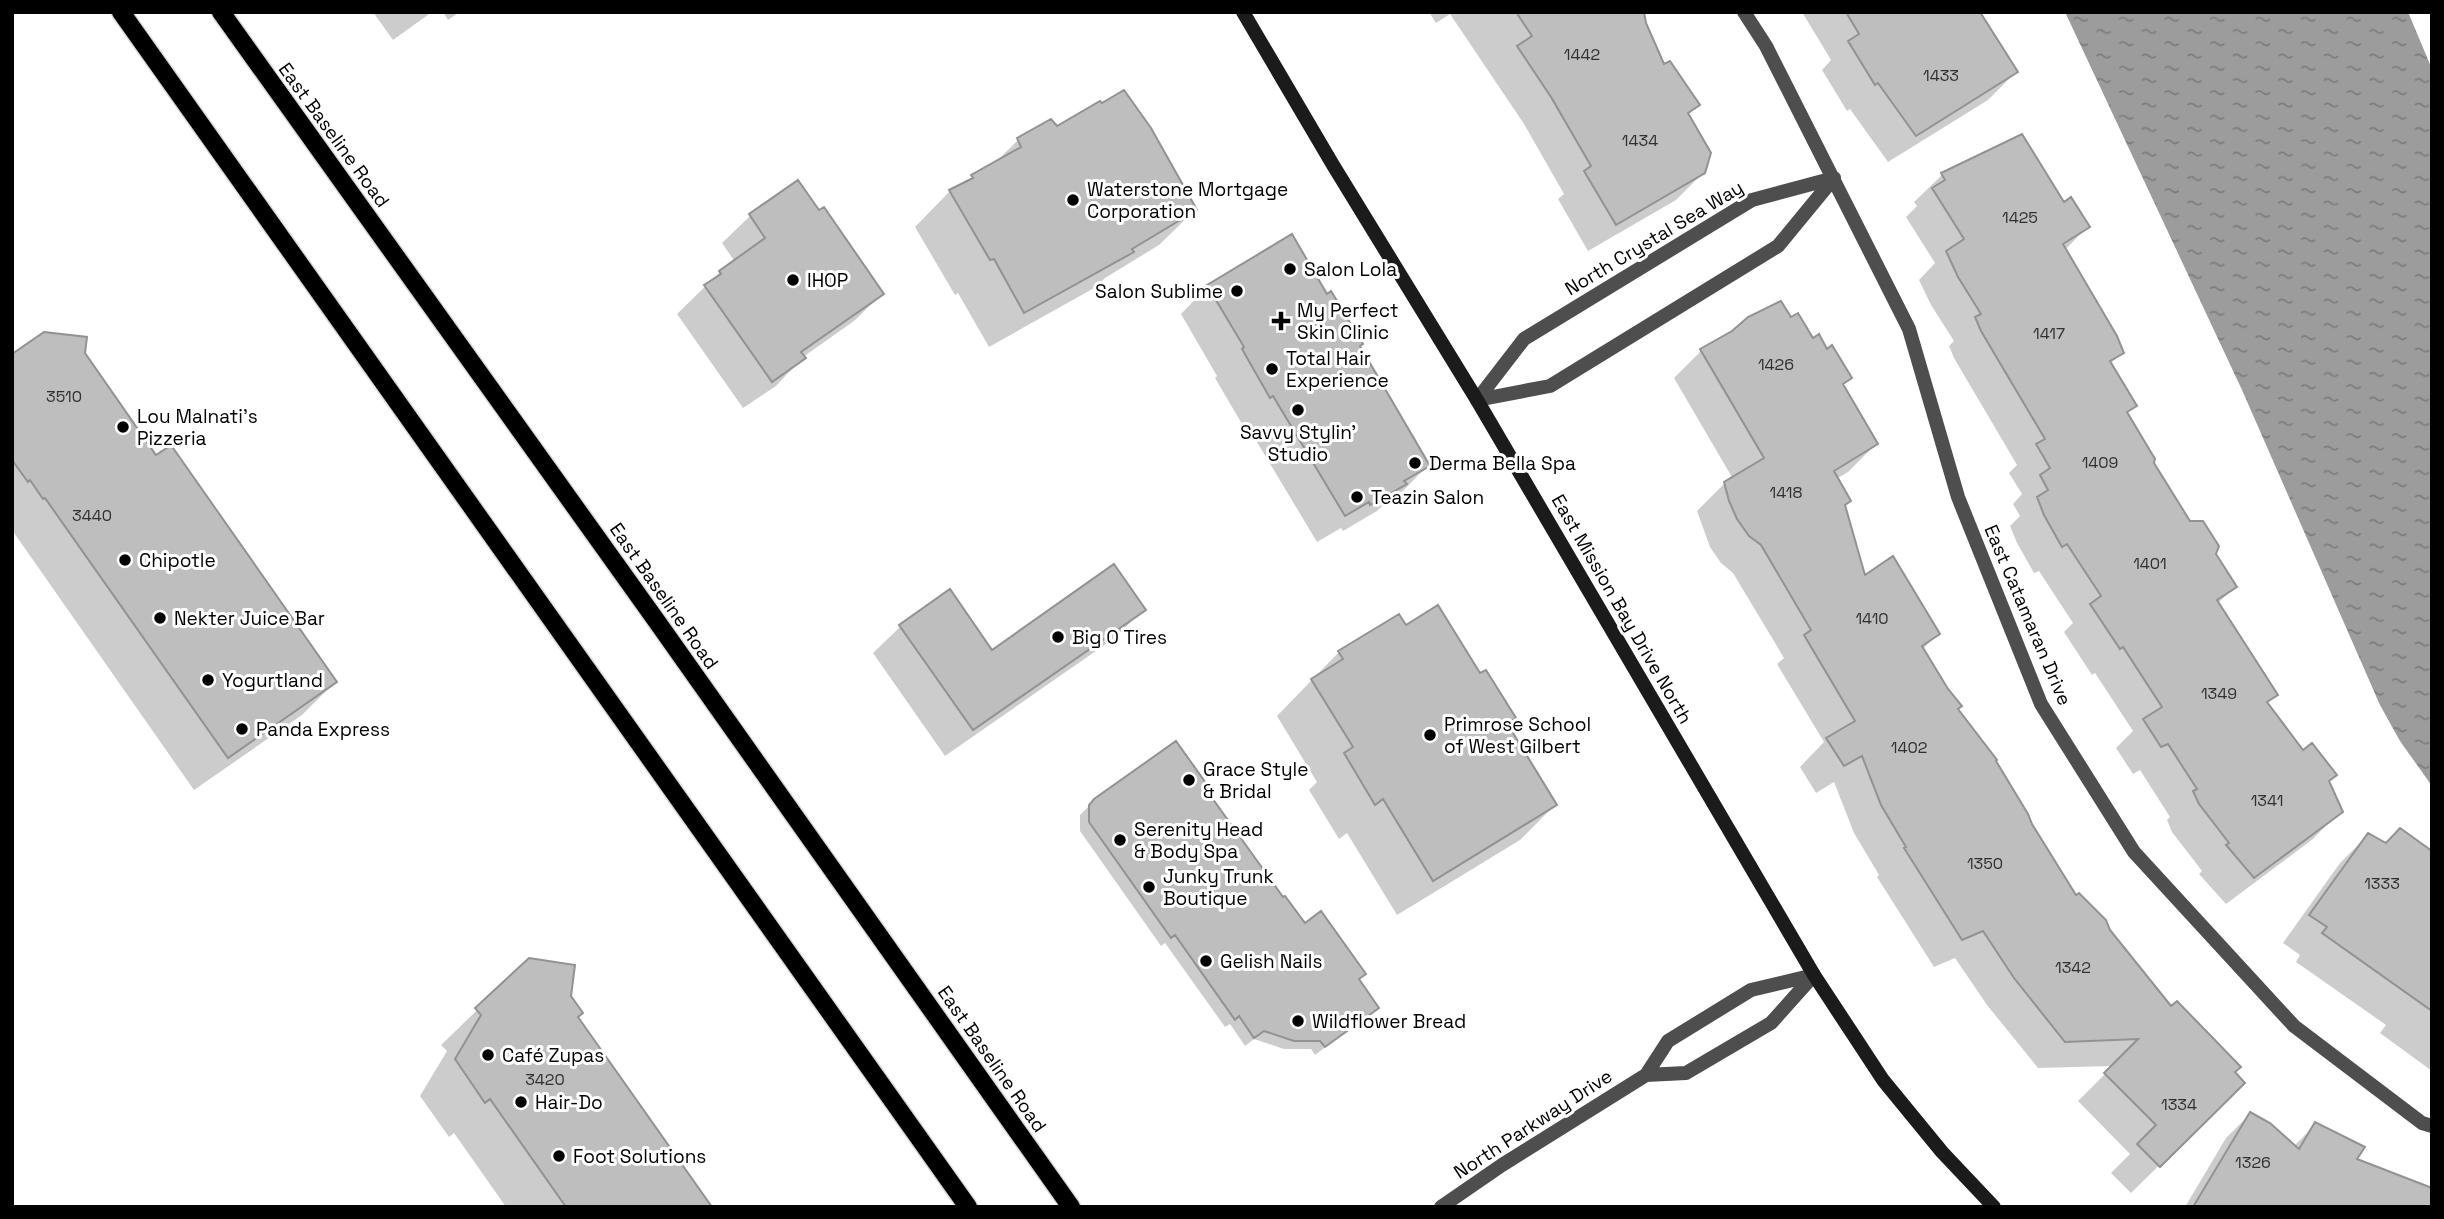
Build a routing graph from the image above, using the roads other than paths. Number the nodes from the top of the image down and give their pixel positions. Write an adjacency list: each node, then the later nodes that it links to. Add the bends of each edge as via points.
1 (121, 12): 10 (main road)
2 (220, 12): 11 (main road, East Baseline Road)
3 (1243, 12): 6 (street, East Mission Bay Drive North)
4 (1744, 12): 5 (street, East Catamaran Drive)
5 (1834, 178): 6 (street, North Crystal Sea Way, via 1752,200 1524,339); 6 (street, via 1778,246 1550,386); 9 (street, East Catamaran Drive, via 1909,329 1958,497 2041,704 2134,852 2294,1026)
6 (1477, 400): 7 (street, East Mission Bay Drive North)
7 (1814, 975): 8 (street, North Parkway Drive, via 1751,990 1668,1041); 8 (street, North Parkway Drive, via 1771,1023 1686,1073); 13 (street, East Mission Bay Drive North, via 1883,1080)
8 (1646, 1075): 12 (street, North Parkway Drive)
9 (2432, 1126)
10 (968, 1207)
11 (1070, 1207)
12 (1441, 1207)
13 (1994, 1207)

